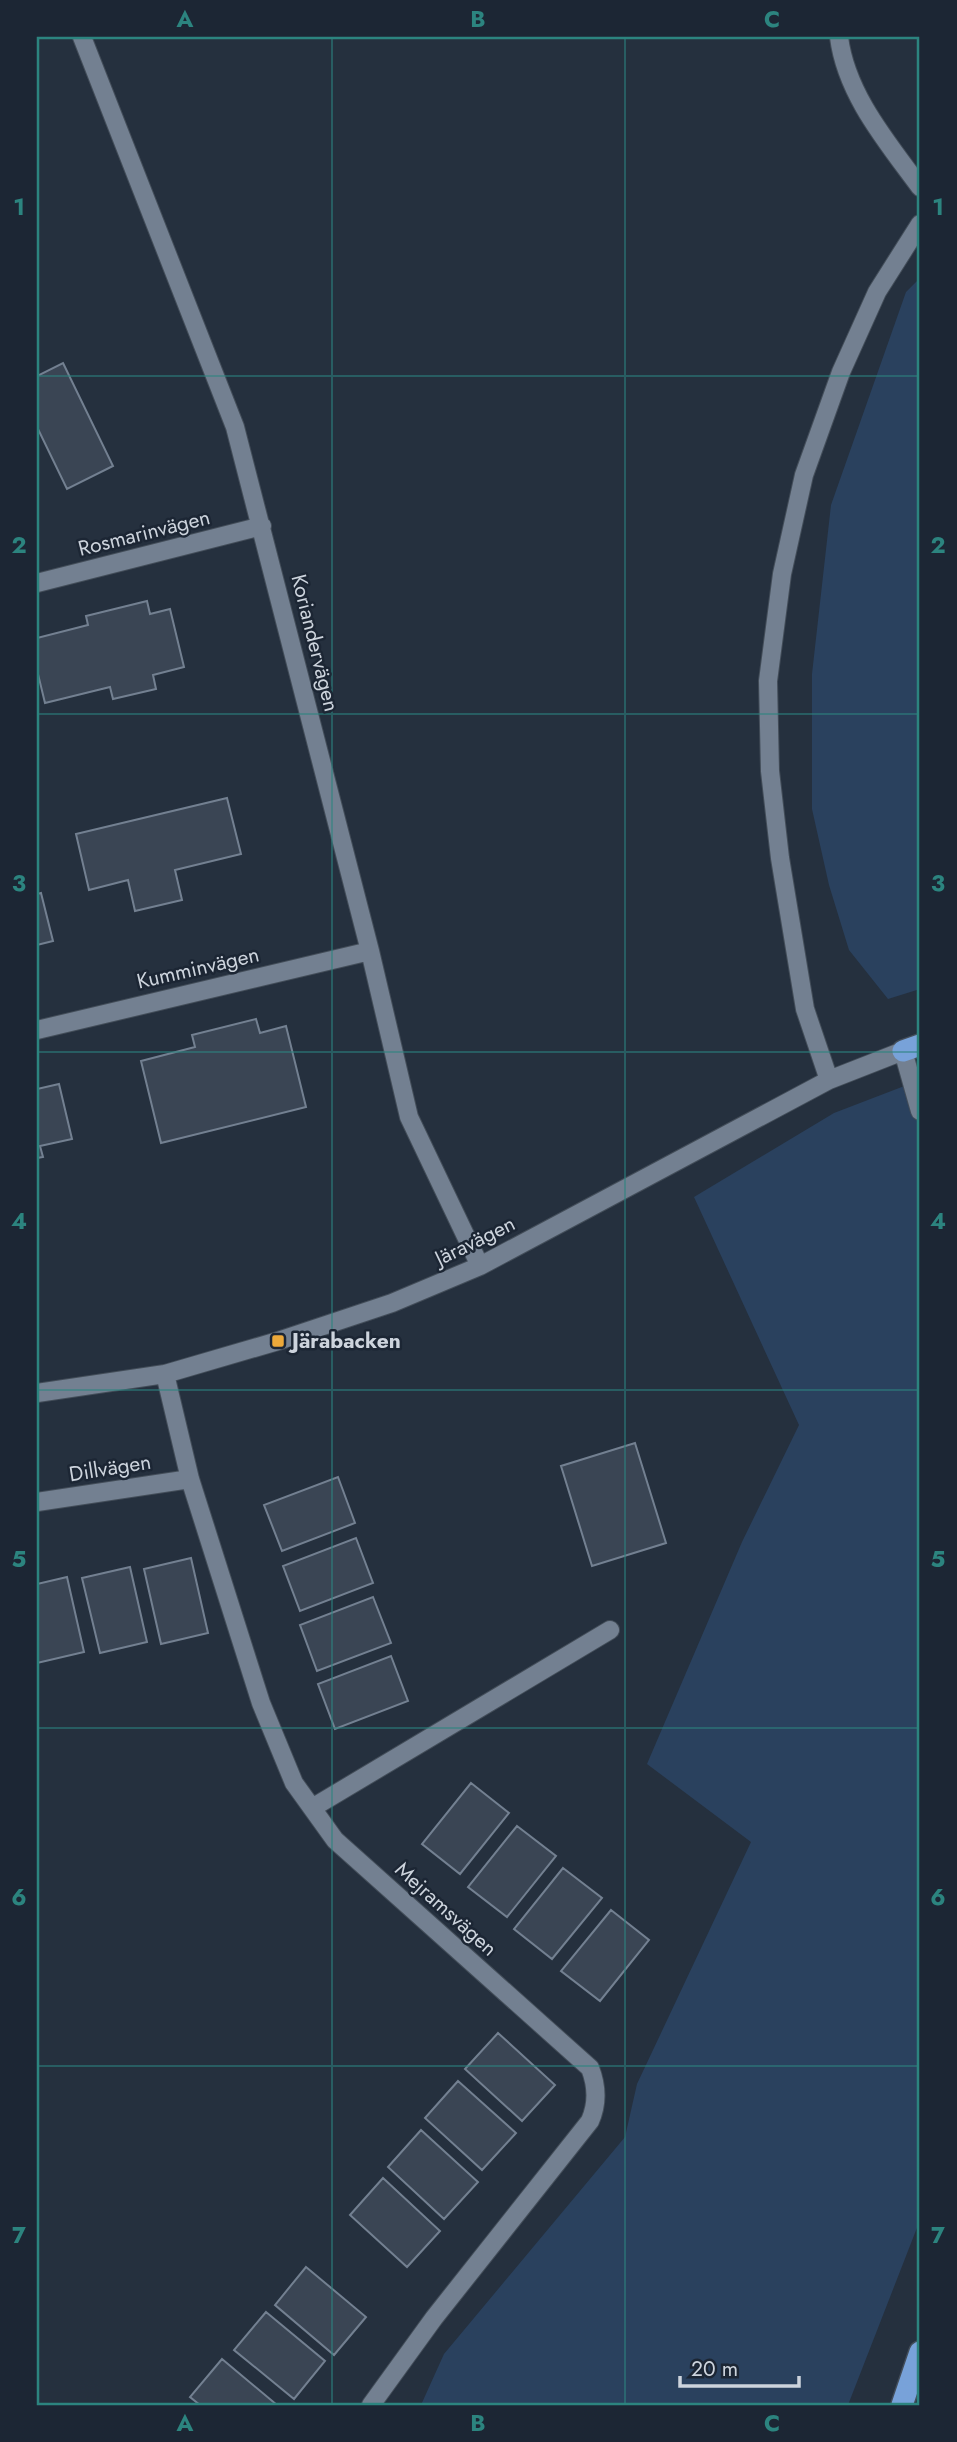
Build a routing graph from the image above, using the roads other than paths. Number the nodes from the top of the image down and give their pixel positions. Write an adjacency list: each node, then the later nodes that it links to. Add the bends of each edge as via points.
1 (82, 37): 5 (street, Koriandervägen, via 235,427)
2 (839, 37): 3 (street, via 856,92)
3 (920, 187)
4 (920, 224): 10 (street, via 877,292 841,372 804,475 782,574 768,681 780,858 805,1009)
5 (262, 526): 6 (street, Rosmarinvägen); 7 (street, Koriandervägen)
6 (37, 583)
7 (370, 951): 8 (street, Kumminvägen); 12 (street, Koriandervägen, via 409,1117)
8 (37, 1030)
9 (912, 1048): 10 (street, Järavägen); 11 (street)
10 (829, 1080): 12 (street, Järavägen)
11 (920, 1111)
12 (480, 1266): 13 (street, Järavägen, via 392,1303)
13 (165, 1374): 14 (street, Järavägen); 15 (street, Mejramsvägen)
14 (37, 1393)
15 (190, 1479): 16 (street, Dillvägen); 18 (street, Mejramsvägen, via 261,1703 294,1783)
16 (37, 1502)
17 (610, 1630): 18 (street)
18 (312, 1808): 20 (street, Mejramsvägen, via 335,1840 590,2068 595,2088 590,2121)
19 (920, 2352): 21 (highway)
20 (371, 2405)
21 (902, 2405)

